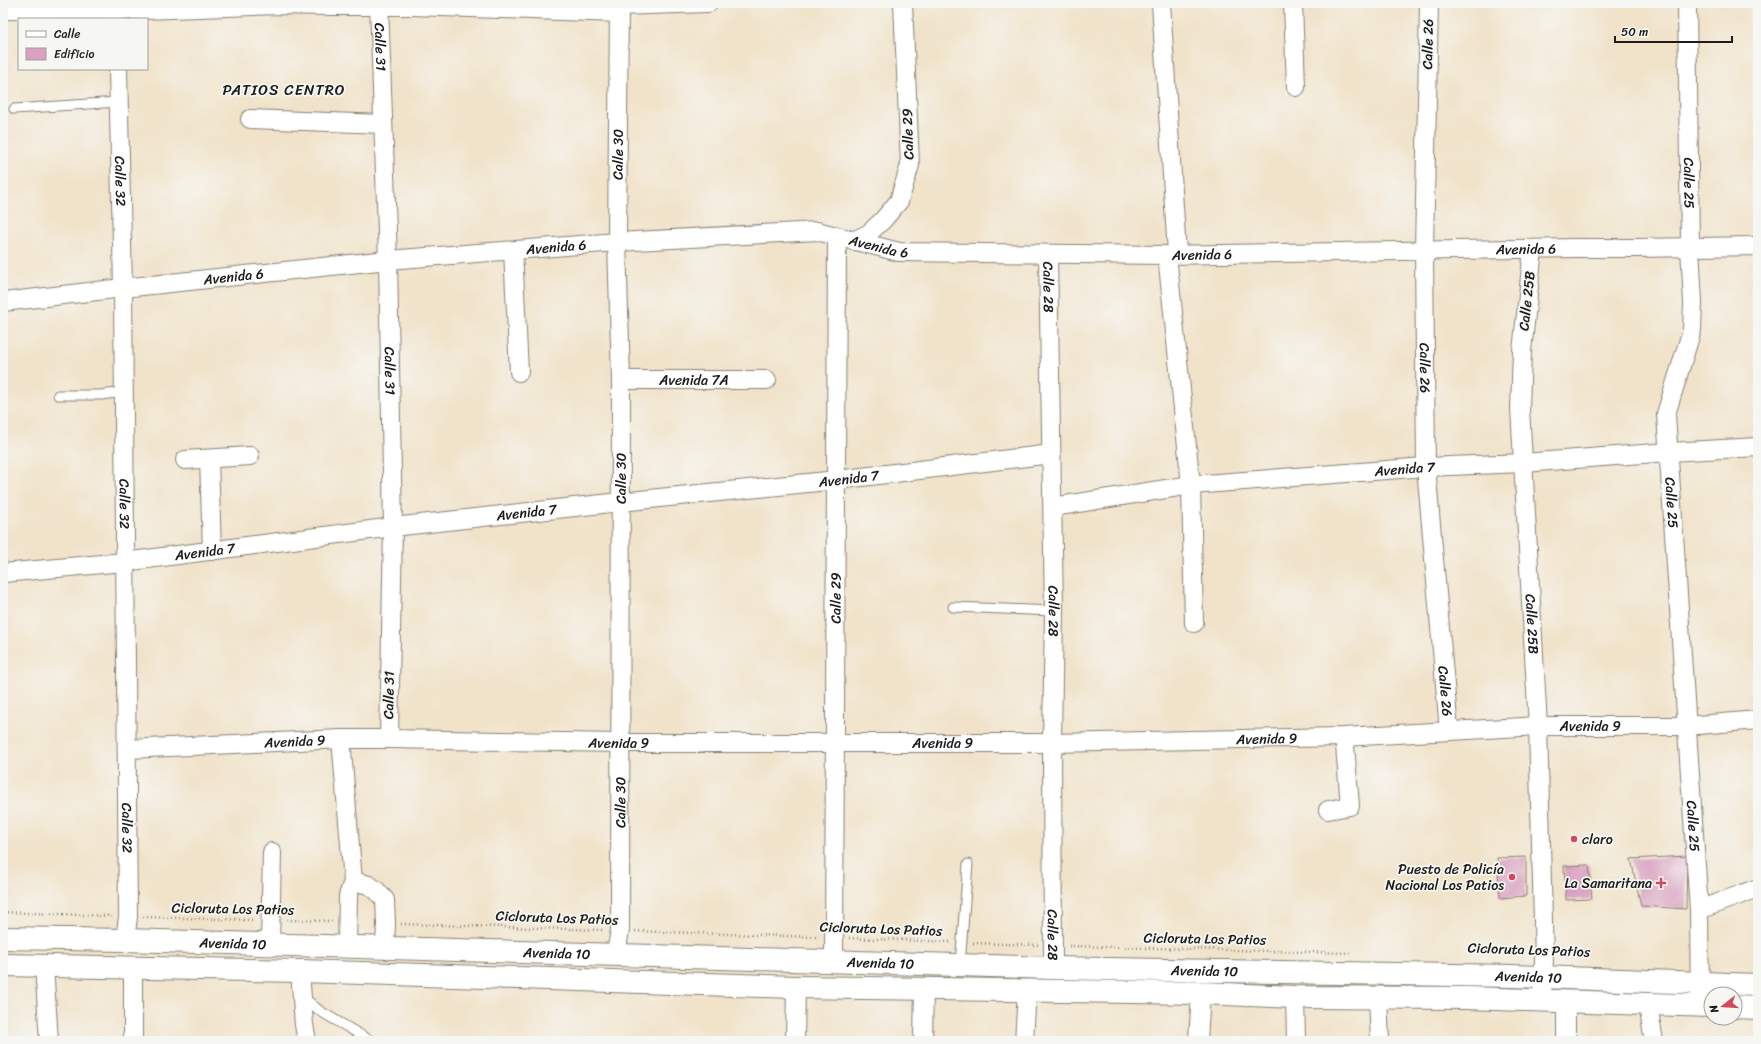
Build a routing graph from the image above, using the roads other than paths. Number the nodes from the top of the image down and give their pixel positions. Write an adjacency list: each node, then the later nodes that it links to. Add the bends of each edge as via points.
1 (708, 3): 9 (street)
2 (903, 3): 18 (street, Calle 29, via 910,165 899,201 883,220 868,234)
3 (1161, 3): 26 (street)
4 (1293, 3): 13 (street)
5 (1429, 3): 23 (street, Calle 26)
6 (1687, 3): 21 (street, Calle 25)
7 (379, 5): 8 (street); 11 (street, via 279,5); 17 (street, Calle 31)
8 (492, 6): 9 (street)
9 (619, 7): 19 (street, Calle 30)
10 (3, 10): 11 (street)
11 (116, 11)
12 (118, 70): 14 (street, Calle 32)
13 (1296, 87)
14 (118, 102): 15 (lane); 28 (street, Calle 32)
15 (14, 109)
16 (250, 119): 17 (street)
17 (384, 124): 27 (street, Calle 31)
18 (845, 239): 19 (street, Avenida 6, via 817,231); 25 (street, Avenida 6, via 899,252); 43 (street, Calle 29)
19 (617, 242): 24 (street, Avenida 6); 31 (street, Calle 30)
20 (1758, 246): 21 (street, Avenida 6)
21 (1690, 247): 22 (street, Avenida 6); 36 (street, Calle 25, via 1692,330 1666,414)
22 (1533, 249): 23 (street, Avenida 6); 41 (street, Calle 25B, via 1522,350 1520,408)
23 (1424, 250): 26 (street, Avenida 6); 42 (street, Calle 26)
24 (513, 251): 27 (street, Avenida 6); 30 (street)
25 (1048, 254): 26 (street, Avenida 6); 37 (street, Calle 28)
26 (1172, 254): 44 (street)
27 (388, 260): 28 (street, Avenida 6); 47 (street, Calle 31)
28 (123, 288): 29 (street, Avenida 6); 33 (street, Calle 32)
29 (3, 302)
30 (519, 372)
31 (621, 380): 32 (street, Avenida 7A); 45 (street, Calle 30)
32 (767, 380)
33 (124, 392): 34 (lane); 49 (street, Calle 32)
34 (58, 395)
35 (1758, 448): 36 (street, Avenida 7)
36 (1669, 452): 41 (street, Avenida 7); 56 (street, Calle 25)
37 (1051, 454): 43 (street, Avenida 7); 46 (street, Calle 28)
38 (250, 456): 39 (street)
39 (209, 459): 40 (street); 48 (street)
40 (185, 460)
41 (1523, 463): 42 (street, Avenida 7); 55 (street, Calle 25B)
42 (1426, 467): 44 (street, Avenida 7); 57 (street, Calle 26)
43 (837, 480): 45 (street, Avenida 7); 61 (street, Calle 29)
44 (1191, 485): 46 (street, Avenida 7); 53 (street)
45 (620, 502): 47 (street, Avenida 7); 62 (street, Calle 30)
46 (1053, 507): 52 (street, Calle 28)
47 (393, 527): 48 (street, Avenida 7); 60 (street, Calle 31)
48 (212, 551): 49 (street, Avenida 7)
49 (124, 562): 50 (street, Avenida 7); 64 (street, Calle 32)
50 (3, 573)
51 (952, 607): 52 (lane)
52 (1054, 611): 63 (street, Calle 28)
53 (1194, 624)
54 (1758, 720): 56 (street, Avenida 9)
55 (1538, 726): 56 (street, Avenida 9); 57 (street, Avenida 9); 84 (street, Calle 25B)
56 (1686, 726): 70 (street, Calle 25)
57 (1449, 731): 58 (street, Avenida 9)
58 (1343, 737): 63 (street, Avenida 9); 65 (street, via 1350,806)
59 (341, 739): 60 (street, Avenida 9); 64 (street, Avenida 9); 68 (street)
60 (389, 739): 62 (street, Avenida 9)
61 (833, 742): 62 (street, Avenida 9); 63 (street, Avenida 9); 77 (street, Calle 29)
62 (621, 743): 76 (street, Calle 30, via 620,930)
63 (1052, 743): 82 (street, Calle 28)
64 (127, 749): 72 (street, Calle 32)
65 (1328, 810)
66 (272, 852): 73 (street)
67 (968, 864): 78 (lane)
68 (353, 881): 74 (street, via 348,896); 75 (street, via 369,885 385,900)
69 (1758, 888): 70 (street)
70 (1699, 910): 85 (street, Calle 25)
71 (3, 938): 72 (main road, Avenida 10)
72 (126, 940): 73 (main road, Avenida 10)
73 (270, 944): 74 (main road, Avenida 10)
74 (347, 946): 75 (main road, Avenida 10)
75 (385, 947): 76 (main road, Avenida 10)
76 (616, 954): 77 (main road, Avenida 10)
77 (834, 960): 78 (main road, Avenida 10)
78 (960, 964): 82 (main road, Avenida 10)
79 (3, 965): 80 (main road, Avenida 10)
80 (44, 965): 81 (main road, Avenida 10); 101 (street)
81 (133, 967): 83 (main road, Avenida 10); 102 (street)
82 (1053, 968): 84 (main road, Avenida 10)
83 (300, 971): 87 (main road, Avenida 10); 92 (street)
84 (1543, 977): 85 (main road, Avenida 10); 95 (street, Calle 25B)
85 (1700, 984): 86 (main road, Avenida 10); 91 (street, Calle 25)
86 (1758, 985)
87 (796, 987): 88 (main road, Avenida 10); 105 (street)
88 (924, 988): 89 (main road, Avenida 10); 106 (street)
89 (1027, 991): 90 (main road, Avenida 10); 107 (street)
90 (1201, 994): 93 (main road, Avenida 10); 108 (street)
91 (1703, 995)
92 (302, 996): 103 (street); 104 (lane, via 320,1011)
93 (1294, 997): 94 (main road, Avenida 10); 109 (street)
94 (1378, 997): 95 (main road, Avenida 10); 110 (street)
95 (1542, 1001): 96 (main road, Avenida 10)
96 (1566, 1002): 97 (main road, Avenida 10); 111 (street)
97 (1648, 1005): 98 (main road, Avenida 10); 112 (street)
98 (1703, 1006)
99 (1743, 1007): 100 (main road)
100 (1758, 1008)
101 (49, 1041)
102 (133, 1041)
103 (307, 1041)
104 (370, 1041)
105 (795, 1041)
106 (923, 1041)
107 (1024, 1041)
108 (1198, 1041)
109 (1296, 1041)
110 (1380, 1041)
111 (1566, 1041)
112 (1654, 1041)

